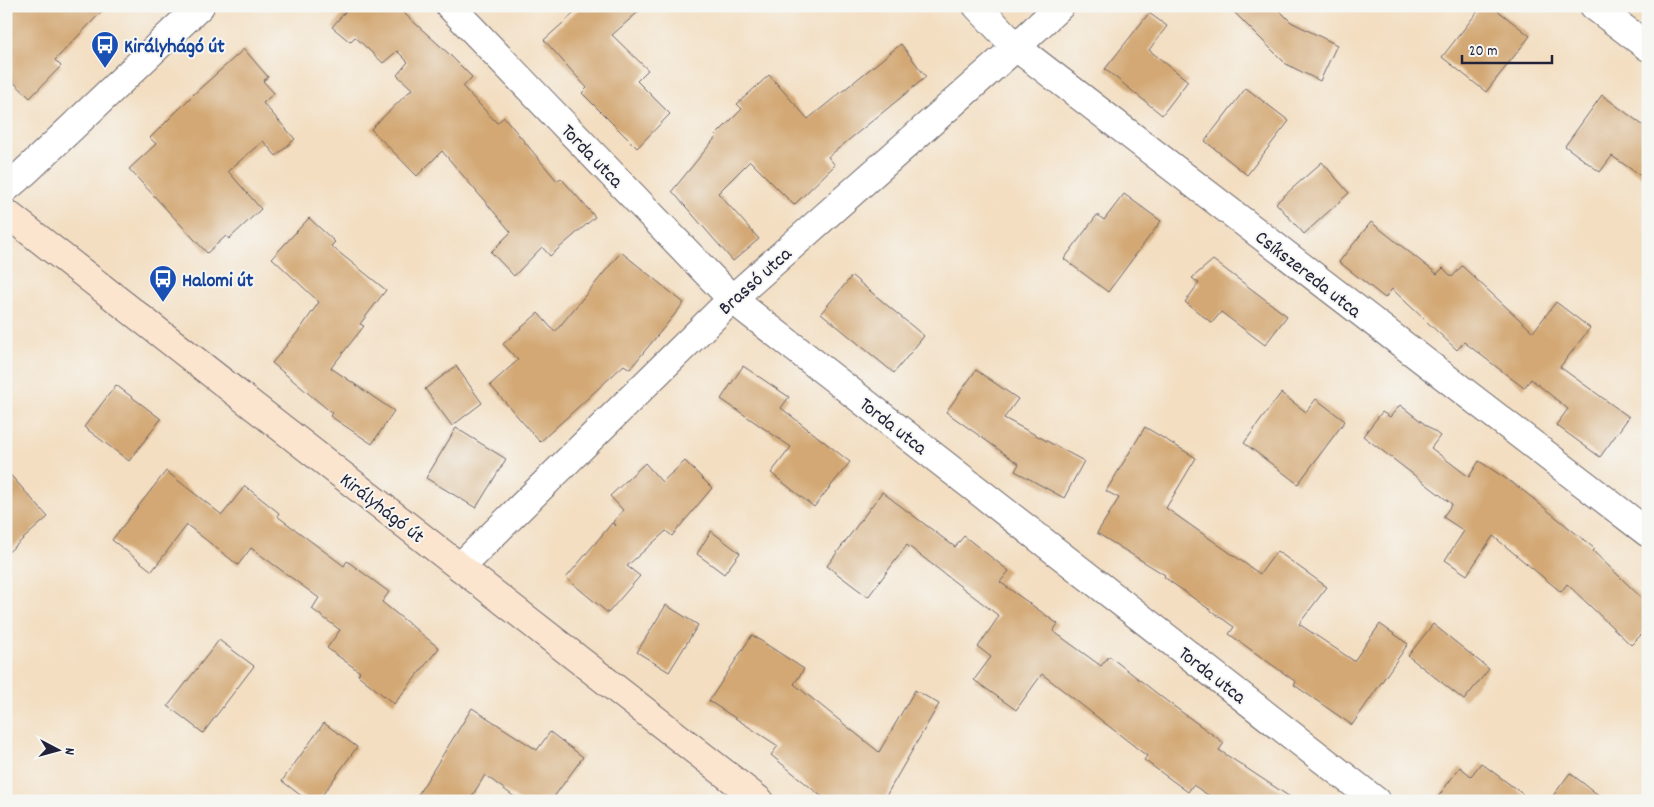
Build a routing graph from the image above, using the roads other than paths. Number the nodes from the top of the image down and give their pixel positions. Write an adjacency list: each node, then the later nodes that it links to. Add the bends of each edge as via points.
1 (200, 6): 8 (street)
2 (450, 6): 10 (street, Torda utca)
3 (977, 6): 6 (street, Csíkszereda utca)
4 (1060, 6): 6 (street, Brassó utca)
5 (1594, 6): 7 (street)
6 (1016, 47): 10 (street, Brassó utca); 11 (street, Csíkszereda utca)
7 (1648, 47)
8 (6, 188)
9 (6, 213): 12 (street, Királyhágó út)
10 (732, 299): 12 (street, Brassó utca); 14 (street, Torda utca)
11 (1648, 533)
12 (460, 567): 13 (street, Királyhágó út)
13 (760, 801)
14 (1376, 801)

